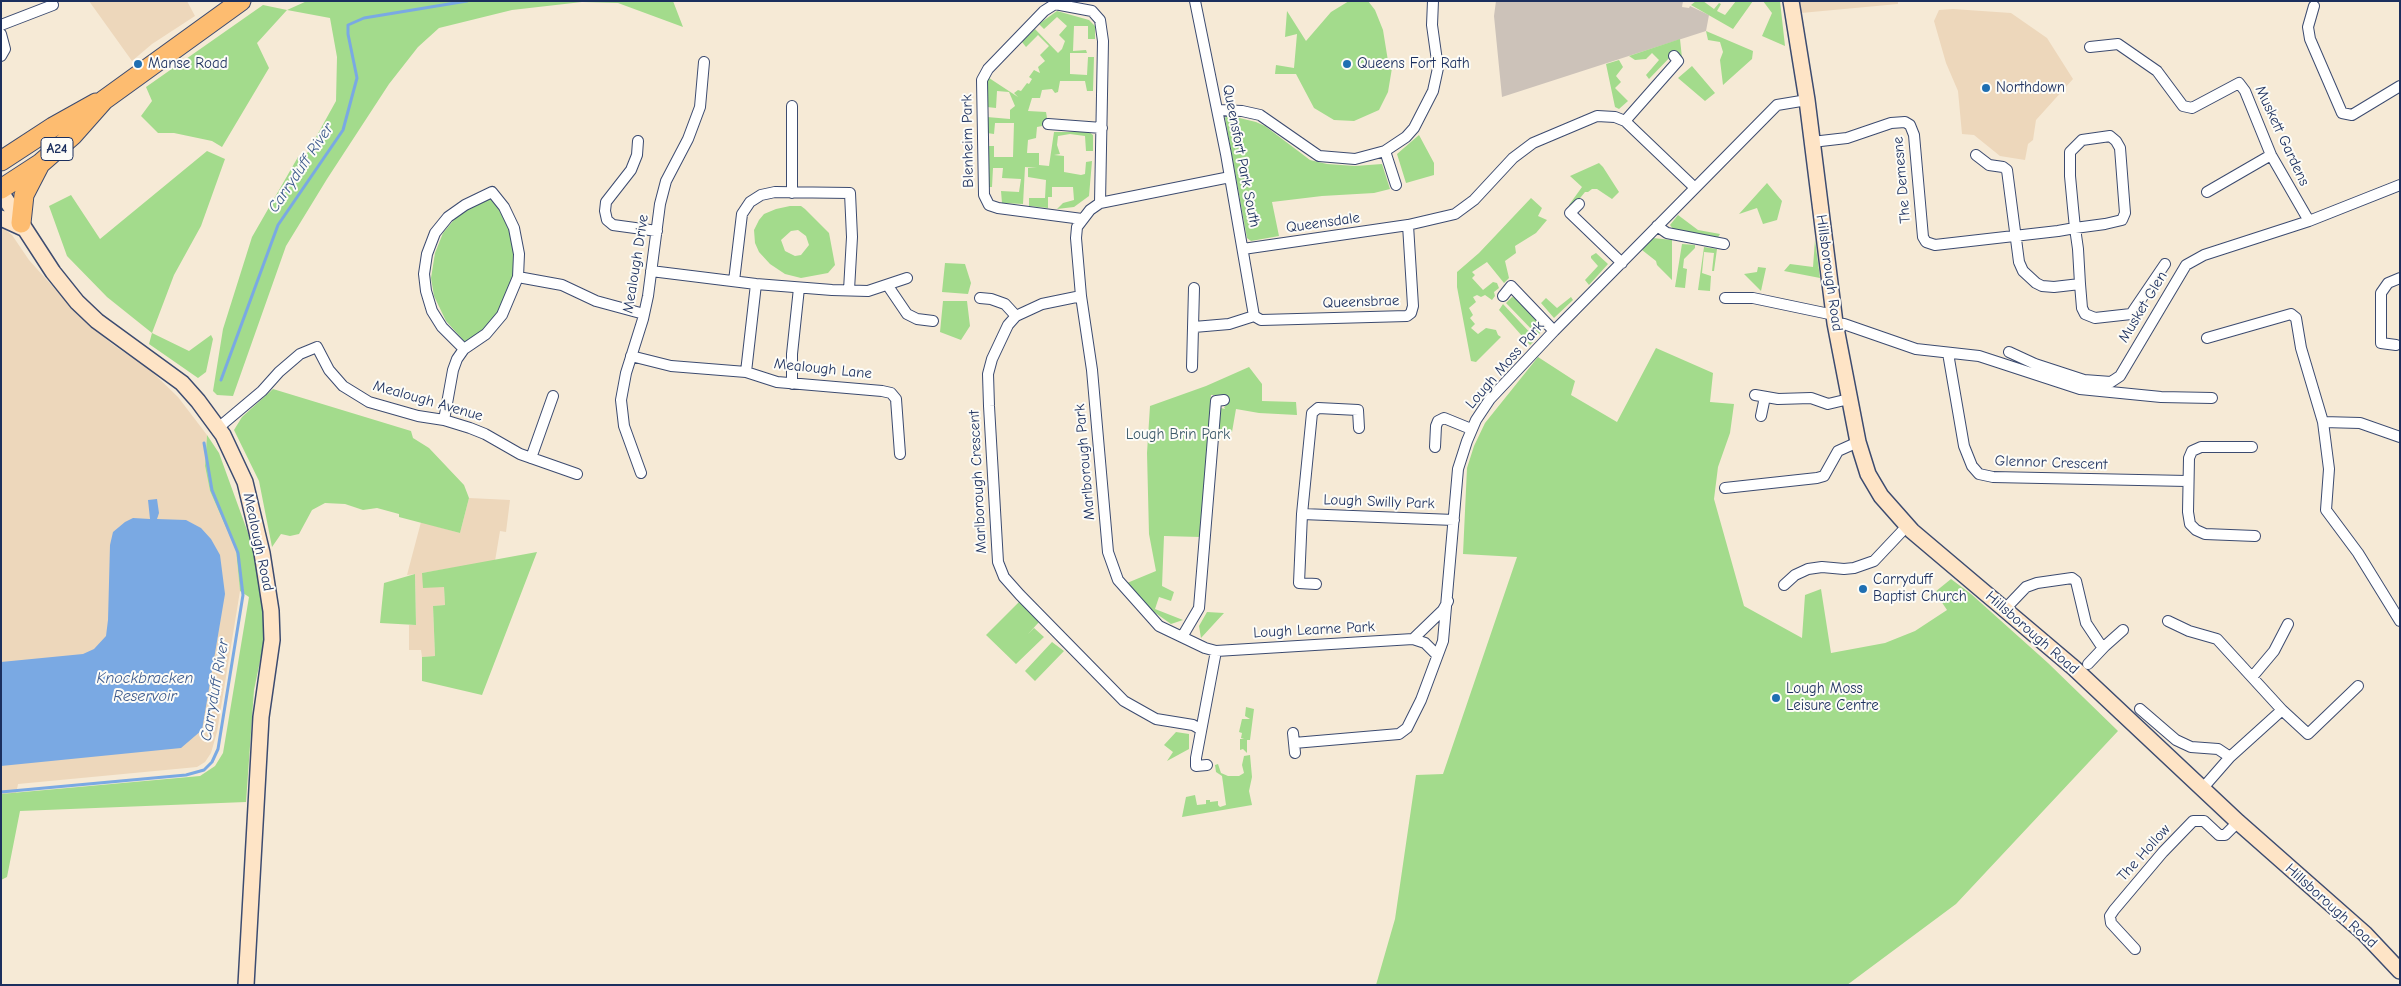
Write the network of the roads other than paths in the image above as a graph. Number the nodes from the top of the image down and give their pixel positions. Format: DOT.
graph roads {
  1 [pos="241,1"];
  2 [pos="1195,1"];
  3 [pos="1433,1"];
  4 [pos="1791,1"];
  5 [pos="53,5"];
  6 [pos="2314,6"];
  7 [pos="1,25"];
  8 [pos="1,34"];
  9 [pos="2090,48"];
  10 [pos="1,56"];
  11 [pos="1679,61"];
  12 [pos="704,62"];
  13 [pos="2400,86"];
  14 [pos="104,100"];
  15 [pos="1807,100"];
  16 [pos="792,106"];
  17 [pos="1218,110"];
  18 [pos="1624,121"];
  19 [pos="1048,124"];
  20 [pos="1102,128"];
  21 [pos="73,135"];
  22 [pos="638,141"];
  23 [pos="1812,142"];
  24 [pos="1385,151"];
  25 [pos="1976,155"];
  26 [pos="2271,155"];
  27 [pos="1,161"];
  28 [pos="41,163"];
  29 [pos="1,174"];
  30 [pos="1230,177"];
  31 [pos="1396,185"];
  32 [pos="2400,185"];
  33 [pos="1694,187"];
  34 [pos="1,190"];
  35 [pos="792,192"];
  36 [pos="2207,192"];
  37 [pos="1100,203"];
  38 [pos="1579,204"];
  39 [pos="1,218"];
  40 [pos="1082,219"];
  41 [pos="2309,221"];
  42 [pos="23,226"];
  43 [pos="1408,226"];
  44 [pos="1656,226"];
  45 [pos="2075,228"];
  46 [pos="657,231"];
  47 [pos="2016,236"];
  48 [pos="1724,244"];
  49 [pos="1243,249"];
  50 [pos="1622,262"];
  51 [pos="2165,264"];
  52 [pos="651,271"];
  53 [pos="518,277"];
  54 [pos="907,278"];
  55 [pos="2400,278"];
  56 [pos="734,281"];
  57 [pos="756,284"];
  58 [pos="2080,284"];
  59 [pos="888,286"];
  60 [pos="799,288"];
  61 [pos="1194,288"];
  62 [pos="850,290"];
  63 [pos="1080,296"];
  64 [pos="1503,296"];
  65 [pos="980,298"];
  66 [pos="1725,298"];
  67 [pos="644,314"];
  68 [pos="1016,316"];
  69 [pos="1254,316"];
  70 [pos="1834,319"];
  71 [pos="933,321"];
  72 [pos="1194,327"];
  73 [pos="1554,330"];
  74 [pos="2207,338"];
  75 [pos="2396,345"];
  76 [pos="464,349"];
  77 [pos="2009,352"];
  78 [pos="1948,353"];
  79 [pos="631,356"];
  80 [pos="1192,367"];
  81 [pos="746,372"];
  82 [pos="792,384"];
  83 [pos="553,396"];
  84 [pos="2212,398"];
  85 [pos="1849,399"];
  86 [pos="1224,400"];
  87 [pos="1761,416"];
  88 [pos="444,420"];
  89 [pos="2323,422"];
  90 [pos="218,428"];
  91 [pos="1358,428"];
  92 [pos="1471,428"];
  93 [pos="2400,437"];
  94 [pos="1858,442"];
  95 [pos="2252,446"];
  96 [pos="1435,447"];
  97 [pos="900,454"];
  98 [pos="531,458"];
  99 [pos="641,473"];
  100 [pos="577,474"];
  101 [pos="2187,481"];
  102 [pos="1725,488"];
  103 [pos="1302,514"];
  104 [pos="1454,520"];
  105 [pos="1907,526"];
  106 [pos="2255,536"];
  107 [pos="1316,584"];
  108 [pos="1784,585"];
  109 [pos="1448,600"];
  110 [pos="2005,609"];
  111 [pos="2168,621"];
  112 [pos="2400,621"];
  113 [pos="2288,624"];
  114 [pos="2123,630"];
  115 [pos="1182,637"];
  116 [pos="1413,639"];
  117 [pos="2105,646"];
  118 [pos="1216,651"];
  119 [pos="1437,656"];
  120 [pos="2088,664"];
  121 [pos="2252,676"];
  122 [pos="2358,686"];
  123 [pos="2140,709"];
  124 [pos="2282,710"];
  125 [pos="1200,729"];
  126 [pos="1294,743"];
  127 [pos="2230,757"];
  128 [pos="1207,765"];
  129 [pos="2202,789"];
  130 [pos="2238,822"];
  131 [pos="2135,949"];
  132 [pos="2400,971"];
  133 [pos="246,985"];
  1 -- 14 [label="highway, A24"];
  2 -- 17 [label="street, Queensfort Park South"];
  3 -- 24 [label="street"];
  4 -- 15 [label="main road, Hillsborough Road"];
  5 -- 7 [label="street"];
  6 -- 13 [label="street"];
  8 -- 10 [label="street"];
  9 -- 26 [label="street, Muskett Gardens"];
  11 -- 18 [label="street"];
  12 -- 46 [label="street, Mealough Drive"];
  14 -- 21 [label="highway, A24"];
  14 -- 27 [label="highway, A24"];
  15 -- 23 [label="main road, Hillsborough Road"];
  15 -- 33 [label="street, Lough Moss Park"];
  16 -- 35 [label="street"];
  17 -- 24 [label="street"];
  17 -- 30 [label="street, Queensfort Park South"];
  18 -- 33 [label="street"];
  18 -- 43 [label="street, Queensdale"];
  19 -- 20 [label="street"];
  20 -- 37 [label="street, Blenheim Park"];
  20 -- 40 [label="street, Blenheim Park"];
  21 -- 28 [label="highway, A24"];
  21 -- 29 [label="highway"];
  22 -- 46 [label="street"];
  23 -- 47 [label="street, The Demesne"];
  23 -- 70 [label="main road, Hillsborough Road"];
  24 -- 31 [label="street"];
  25 -- 47 [label="street"];
  26 -- 36 [label="street"];
  26 -- 41 [label="street, Muskett Gardens"];
  28 -- 34 [label="highway, A24"];
  28 -- 42 [label="highway"];
  30 -- 37 [label="street"];
  30 -- 49 [label="street, Queensfort Park South"];
  32 -- 41 [label="street"];
  33 -- 44 [label="street, Lough Moss Park"];
  34 -- 42 [label="main road, Mealough Road"];
  35 -- 56 [label="street"];
  35 -- 62 [label="street"];
  37 -- 40 [label="street"];
  38 -- 50 [label="street"];
  39 -- 42 [label="main road"];
  40 -- 63 [label="street, Marlborough Park"];
  41 -- 77 [label="street, Musket Glen"];
  42 -- 90 [label="main road, Mealough Road"];
  43 -- 49 [label="street, Queensdale"];
  43 -- 69 [label="street, Queensbrae"];
  44 -- 48 [label="street"];
  44 -- 50 [label="street, Lough Moss Park"];
  45 -- 45 [label="street, The Demesne"];
  45 -- 47 [label="street, The Demesne"];
  45 -- 58 [label="street"];
  46 -- 52 [label="street, Mealough Drive"];
  47 -- 58 [label="street"];
  49 -- 69 [label="street, Queensfort Park South"];
  50 -- 73 [label="street, Lough Moss Park"];
  51 -- 58 [label="street"];
  52 -- 56 [label="street"];
  52 -- 67 [label="street, Mealough Drive"];
  53 -- 67 [label="street"];
  53 -- 76 [label="street"];
  53 -- 76 [label="street"];
  54 -- 59 [label="street"];
  55 -- 75 [label="street"];
  56 -- 57 [label="street"];
  57 -- 60 [label="street"];
  57 -- 81 [label="street"];
  59 -- 62 [label="street"];
  59 -- 71 [label="street"];
  60 -- 62 [label="street"];
  60 -- 82 [label="street"];
  61 -- 72 [label="street"];
  63 -- 68 [label="street"];
  63 -- 115 [label="street, Marlborough Park"];
  64 -- 73 [label="street"];
  65 -- 68 [label="street"];
  66 -- 70 [label="street"];
  67 -- 79 [label="street, Mealough Drive"];
  68 -- 125 [label="street, Marlborough Crescent"];
  69 -- 72 [label="street"];
  70 -- 78 [label="street"];
  70 -- 85 [label="main road, Hillsborough Road"];
  72 -- 80 [label="street"];
  73 -- 92 [label="street, Lough Moss Park"];
  74 -- 89 [label="street"];
  76 -- 88 [label="street"];
  78 -- 84 [label="street"];
  78 -- 101 [label="street, Glennor Crescent"];
  79 -- 81 [label="street, Mealough Lane"];
  79 -- 99 [label="street, Mealough Drive"];
  81 -- 82 [label="street, Mealough Lane"];
  82 -- 97 [label="street, Mealough Lane"];
  83 -- 98 [label="street"];
  85 -- 87 [label="street"];
  85 -- 94 [label="main road, Hillsborough Road"];
  86 -- 115 [label="street"];
  88 -- 90 [label="street, Mealough Avenue"];
  88 -- 98 [label="street, Mealough Avenue"];
  89 -- 93 [label="street"];
  89 -- 112 [label="street"];
  90 -- 133 [label="main road, Mealough Road"];
  91 -- 103 [label="street, Lough Swilly Park"];
  92 -- 96 [label="street"];
  92 -- 104 [label="street, Lough Moss Park"];
  94 -- 102 [label="street"];
  94 -- 105 [label="main road, Hillsborough Road"];
  95 -- 101 [label="street"];
  98 -- 100 [label="street, Mealough Avenue"];
  101 -- 106 [label="street"];
  103 -- 104 [label="street, Lough Swilly Park"];
  103 -- 107 [label="street, Lough Swilly Park"];
  104 -- 109 [label="street, Lough Moss Park"];
  105 -- 108 [label="street"];
  105 -- 110 [label="main road, Hillsborough Road"];
  109 -- 116 [label="street"];
  109 -- 119 [label="street, Lough Moss Park"];
  110 -- 117 [label="street"];
  110 -- 129 [label="main road, Hillsborough Road"];
  111 -- 121 [label="street"];
  113 -- 121 [label="street"];
  114 -- 117 [label="street"];
  115 -- 118 [label="street, Marlborough Park"];
  116 -- 118 [label="street, Lough Learne Park"];
  116 -- 119 [label="street"];
  117 -- 120 [label="street"];
  118 -- 125 [label="street"];
  119 -- 126 [label="street, Lough Moss Park"];
  121 -- 124 [label="street"];
  122 -- 124 [label="street"];
  123 -- 127 [label="street"];
  124 -- 127 [label="street"];
  125 -- 128 [label="street"];
  127 -- 129 [label="street"];
  129 -- 130 [label="main road, Hillsborough Road"];
  130 -- 131 [label="street, The Hollow"];
  130 -- 132 [label="main road, Hillsborough Road"];
}
